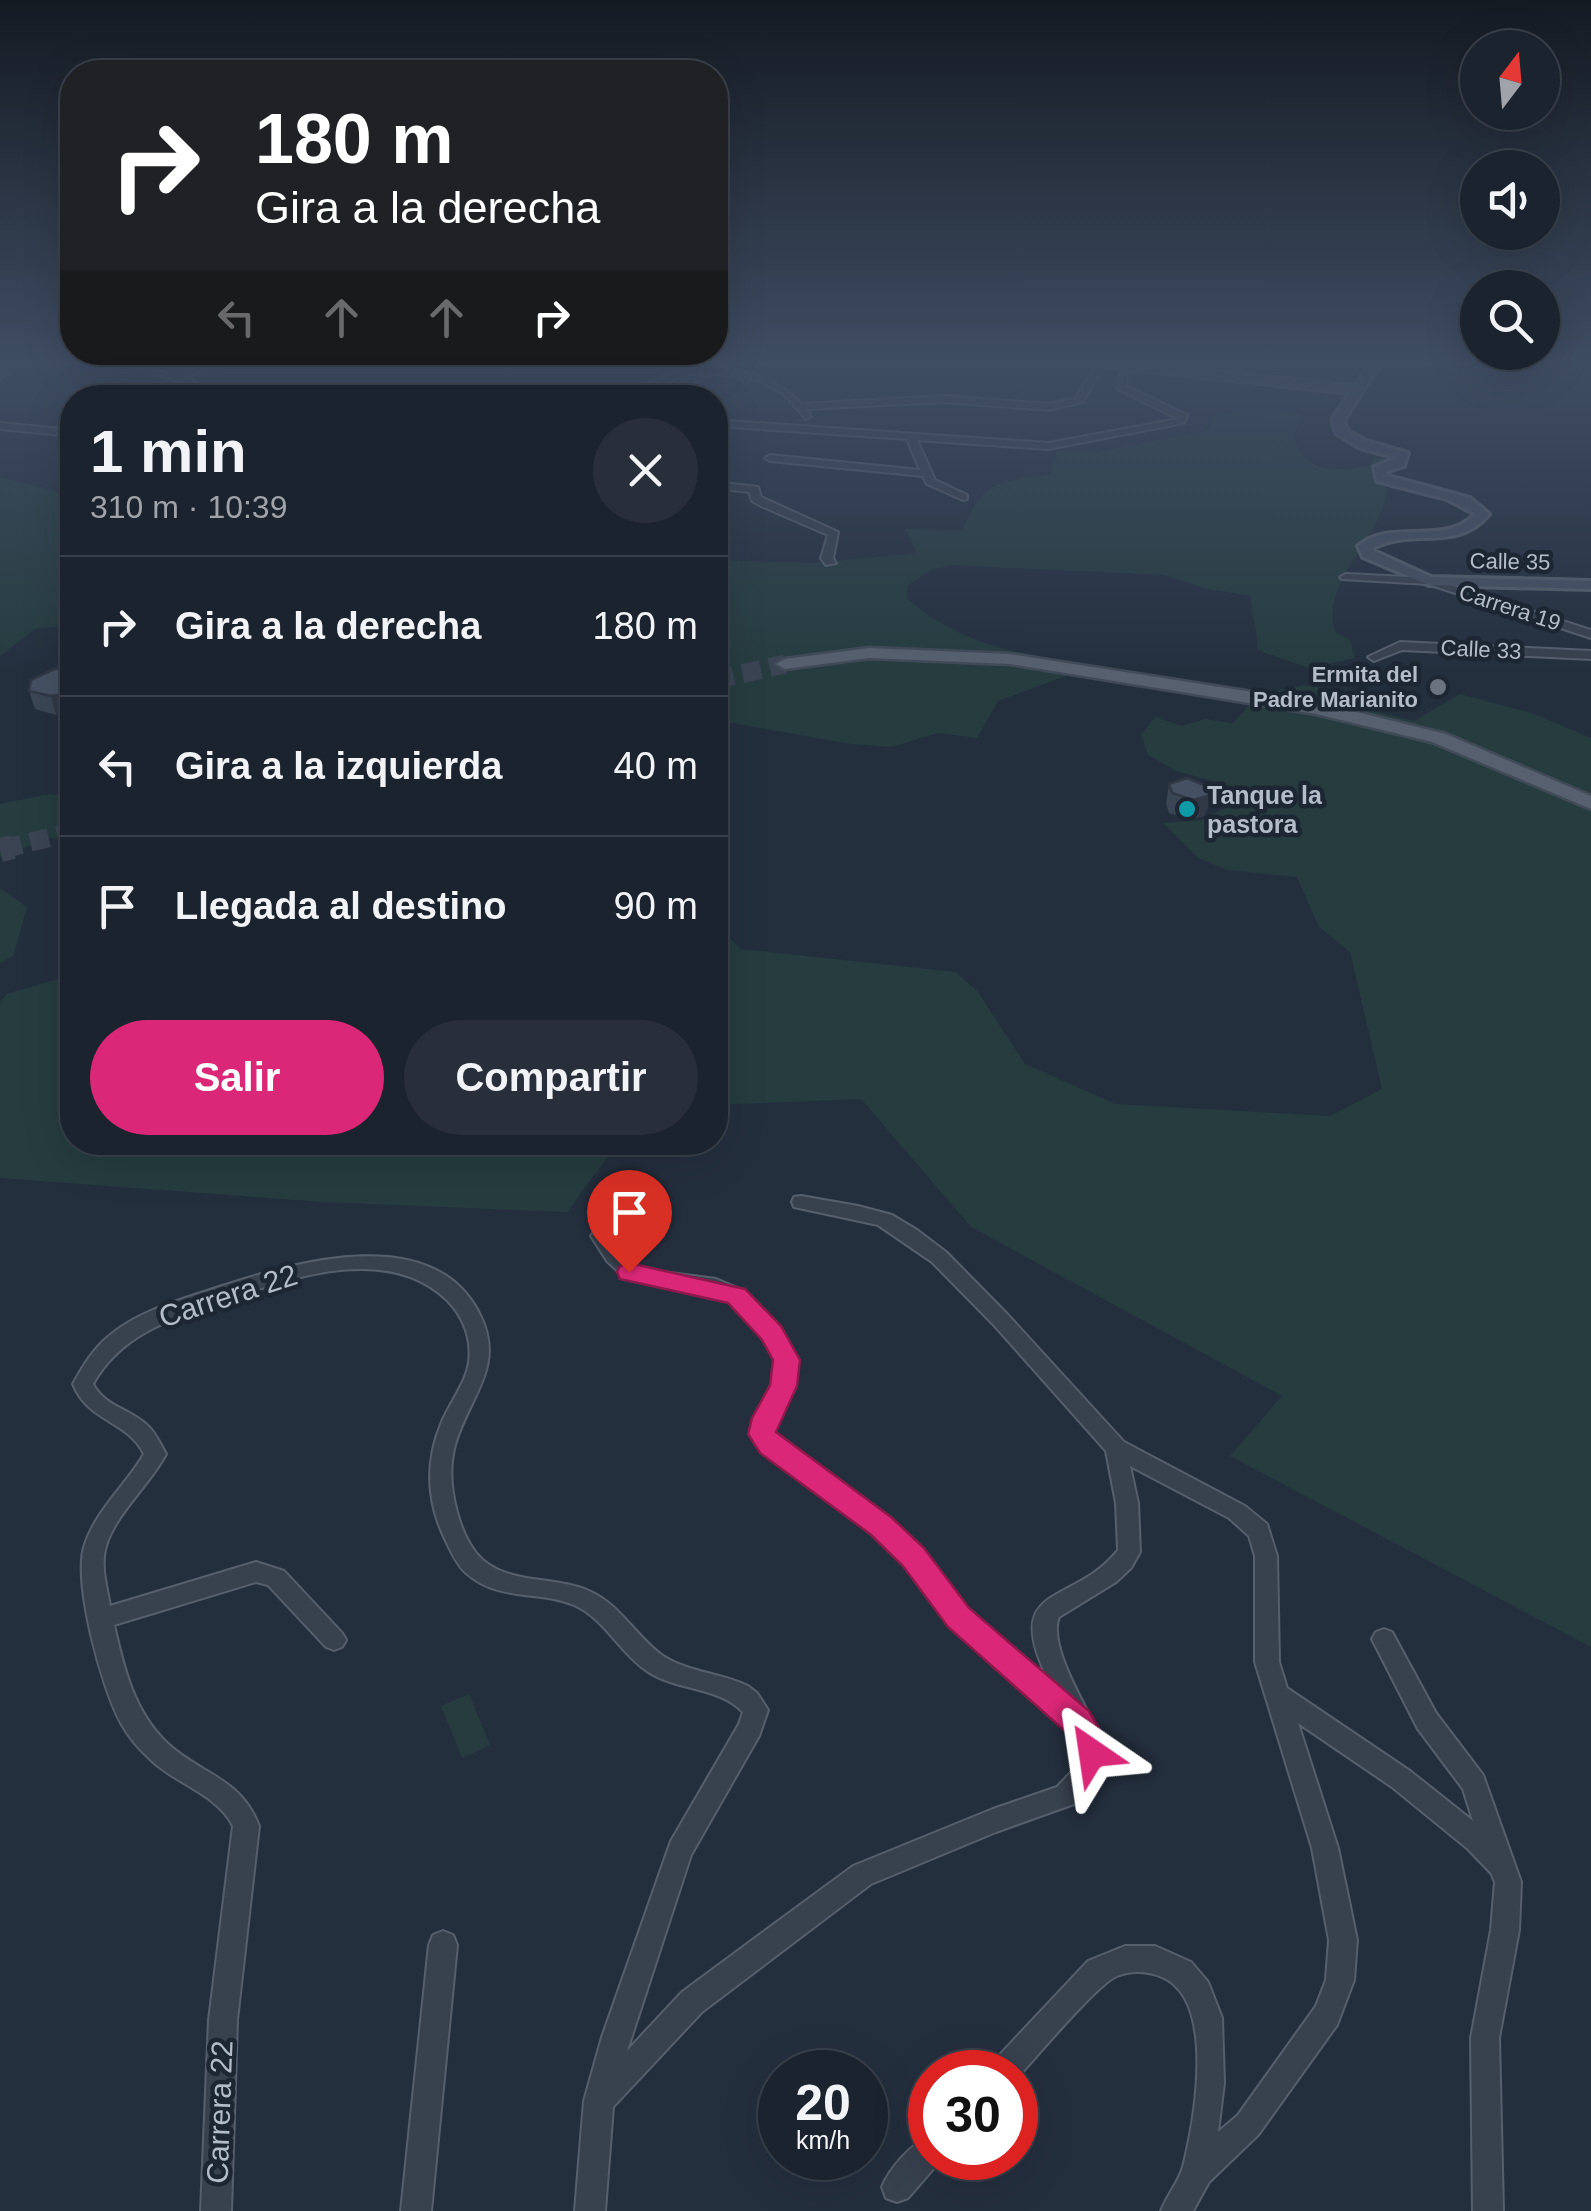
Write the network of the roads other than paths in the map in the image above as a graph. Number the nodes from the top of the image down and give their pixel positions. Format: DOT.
graph roads {
  1 [pos="854,466"];
  2 [pos="921,466"];
  3 [pos="1392,466"];
  4 [pos="924,473"];
  5 [pos="728,486"];
  6 [pos="962,497"];
  7 [pos="830,564"];
  8 [pos="1346,578"];
  9 [pos="1429,581"];
  10 [pos="1591,586"];
  11 [pos="1591,634"];
  12 [pos="1588,654"];
  13 [pos="1374,657"];
  14 [pos="785,664"];
  15 [pos="1591,803"];
  16 [pos="801,1202"];
  17 [pos="601,1236"];
  18 [pos="1116,1448"];
  19 [pos="101,1619"];
  20 [pos="334,1640"];
  21 [pos="1384,1640"];
  22 [pos="1278,1694"];
  23 [pos="1077,1721"];
  24 [pos="1500,1864"];
  25 [pos="443,1945"];
  26 [pos="1025,2050"];
  27 [pos="600,2101"];
  28 [pos="1198,2171"];
  29 [pos="908,2174"];
  30 [pos="897,2186"];
  31 [pos="216,2211"];
  32 [pos="416,2211"];
  33 [pos="590,2211"];
  34 [pos="1176,2211"];
  35 [pos="1488,2211"];
  1 -- 4 [label="street"];
  2 -- 4 [label="street"];
  3 -- 9 [label="street"];
  4 -- 6 [label="street"];
  5 -- 7 [label="street"];
  8 -- 9 [label="street, Carrera 19"];
  9 -- 10 [label="street, Calle 35"];
  9 -- 11 [label="street, Carrera 19"];
  12 -- 13 [label="street, Calle 33"];
  14 -- 15 [label="main road"];
  16 -- 18 [label="street"];
  17 -- 23 [label="street"];
  18 -- 22 [label="street"];
  18 -- 23 [label="street"];
  19 -- 20 [label="street"];
  19 -- 27 [label="street, Carrera 22"];
  19 -- 31 [label="street, Carrera 22"];
  21 -- 24 [label="street"];
  22 -- 24 [label="street"];
  22 -- 28 [label="street"];
  23 -- 27 [label="street"];
  24 -- 35 [label="street"];
  25 -- 32 [label="street"];
  26 -- 28 [label="street"];
  27 -- 33 [label="street"];
  28 -- 34 [label="street"];
  29 -- 30 [label="street"];
}
